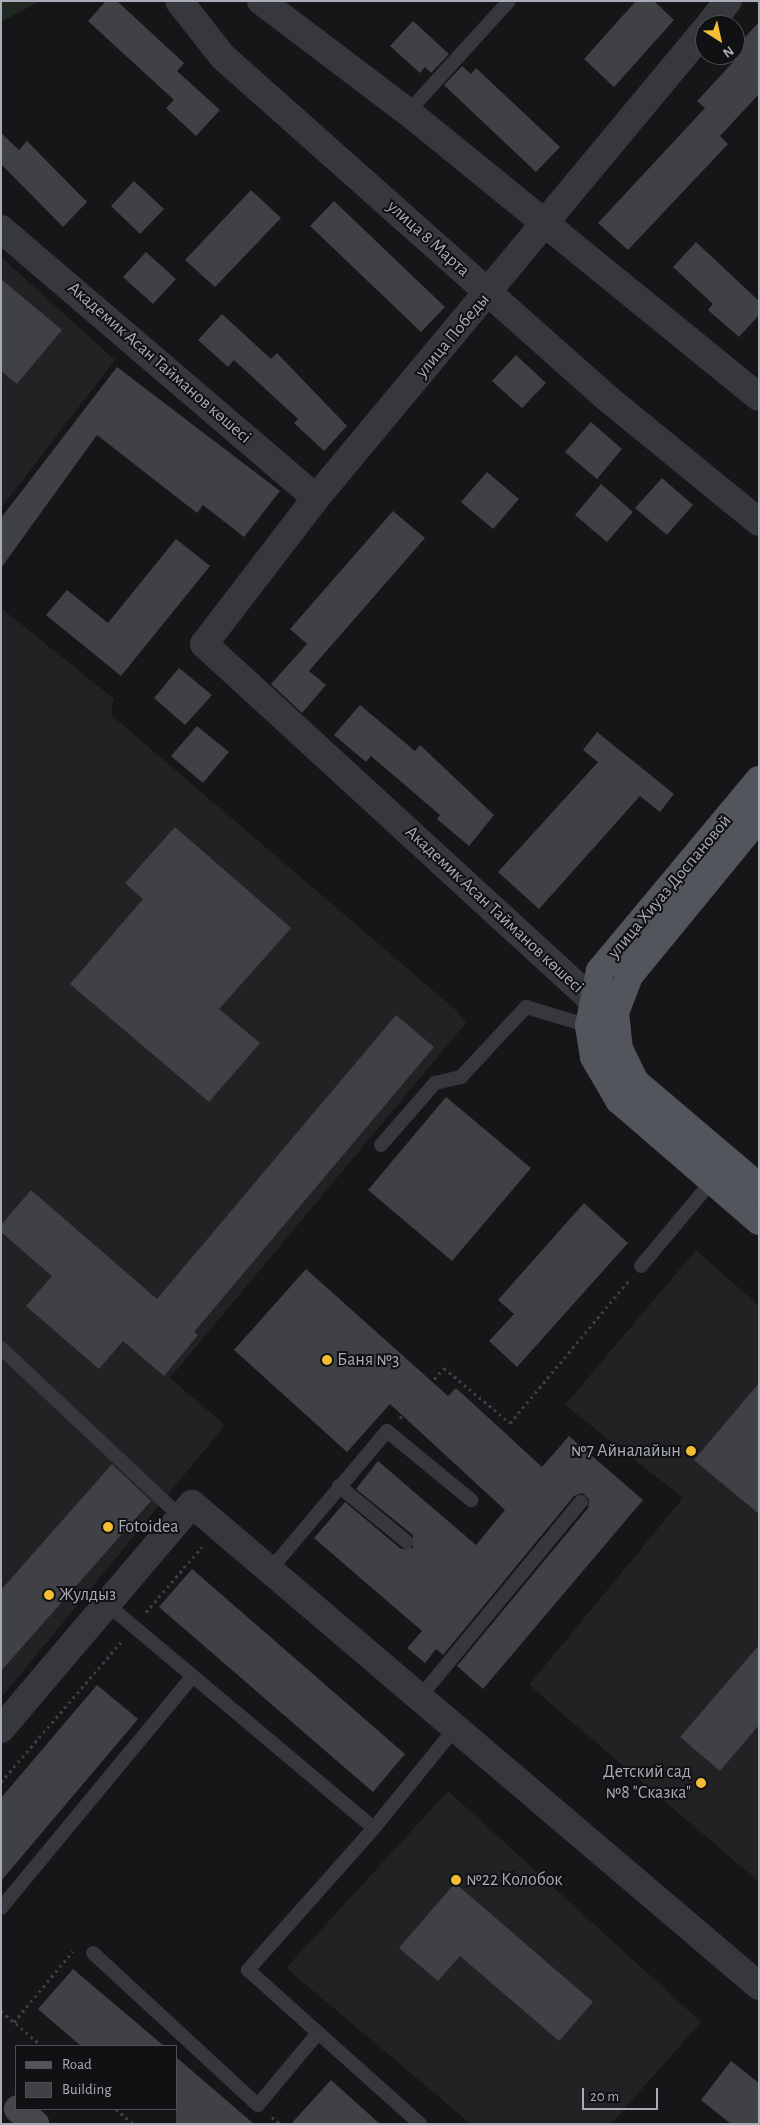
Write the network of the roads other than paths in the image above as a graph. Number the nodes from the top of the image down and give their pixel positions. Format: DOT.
graph roads {
  1 [pos="179,1"];
  2 [pos="261,1"];
  3 [pos="509,1"];
  4 [pos="728,1"];
  5 [pos="717,15"];
  6 [pos="695,42"];
  7 [pos="408,112"];
  8 [pos="546,226"];
  9 [pos="1,229"];
  10 [pos="488,294"];
  11 [pos="759,397"];
  12 [pos="316,498"];
  13 [pos="759,522"];
  14 [pos="204,644"];
  15 [pos="759,780"];
  16 [pos="759,817"];
  17 [pos="591,999"];
  18 [pos="589,1026"];
  19 [pos="381,1145"];
  20 [pos="712,1181"];
  21 [pos="759,1187"];
  22 [pos="759,1221"];
  23 [pos="641,1266"];
  24 [pos="1,1348"];
  25 [pos="339,1486"];
  26 [pos="471,1500"];
  27 [pos="581,1502"];
  28 [pos="181,1517"];
  29 [pos="407,1542"];
  30 [pos="270,1570"];
  31 [pos="108,1605"];
  32 [pos="193,1676"];
  33 [pos="420,1697"];
  34 [pos="456,1727"];
  35 [pos="1,1729"];
  36 [pos="374,1828"];
  37 [pos="1,1908"];
  38 [pos="93,1953"];
  39 [pos="759,1986"];
  40 [pos="318,2033"];
  41 [pos="1,2095"];
  42 [pos="15,2106"];
  43 [pos="19,2110"];
  44 [pos="36,2124"];
  45 [pos="420,2124"];
  1 -- 10 [label="street, улица 8 Марта"];
  2 -- 7 [label="street"];
  3 -- 7 [label="lane"];
  4 -- 5 [label="street"];
  6 -- 8 [label="street, улица Победы"];
  7 -- 8 [label="street"];
  8 -- 10 [label="street, улица Победы"];
  8 -- 11 [label="street"];
  9 -- 12 [label="street, Академик Асан Тайманов көшесі"];
  10 -- 12 [label="street, улица Победы"];
  10 -- 13 [label="street, улица 8 Марта"];
  12 -- 14 [label="street, улица Победы"];
  14 -- 17 [label="street, Академик Асан Тайманов көшесі"];
  15 -- 17 [label="main road, улица Хиуаз Доспановой"];
  16 -- 21 [label="main road, улица Хиуаз Доспановой"];
  17 -- 18 [label="main road, Академик Асан Тайманов көшесі"];
  18 -- 19 [label="lane"];
  18 -- 20 [label="main road, Академик Асан Тайманов көшесі"];
  20 -- 22 [label="main road, Академик Асан Тайманов көшесі"];
  20 -- 23 [label="lane"];
  24 -- 28 [label="lane"];
  25 -- 26 [label="lane"];
  25 -- 29 [label="lane"];
  25 -- 30 [label="lane"];
  27 -- 33 [label="lane"];
  28 -- 30 [label="street"];
  28 -- 31 [label="street"];
  30 -- 33 [label="street"];
  31 -- 32 [label="lane"];
  31 -- 35 [label="street"];
  32 -- 36 [label="lane"];
  32 -- 37 [label="lane"];
  33 -- 34 [label="street"];
  34 -- 36 [label="lane"];
  34 -- 39 [label="street"];
  36 -- 40 [label="lane"];
  38 -- 40 [label="lane"];
  40 -- 45 [label="lane"];
  41 -- 42 [label="main road"];
  43 -- 44 [label="main road"];
}
